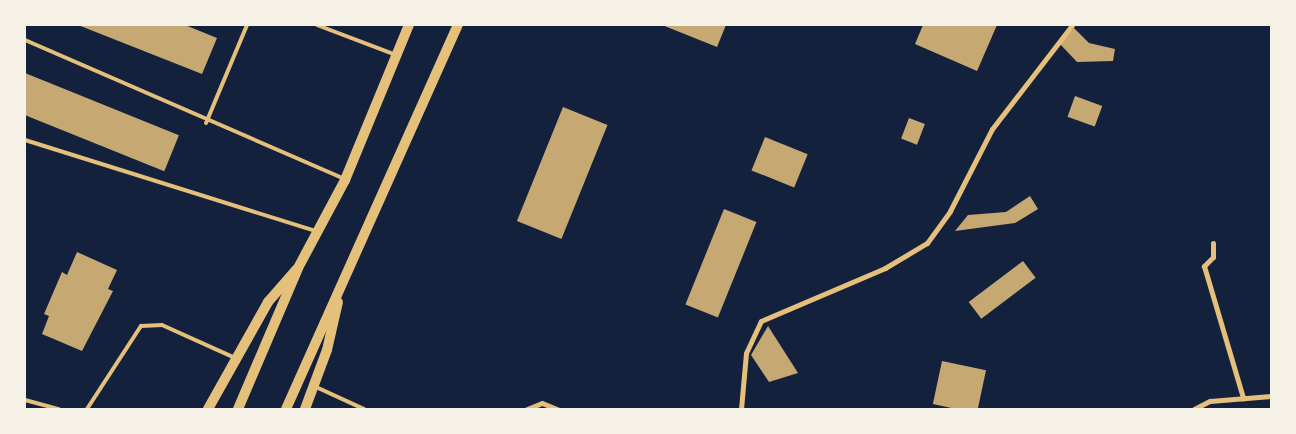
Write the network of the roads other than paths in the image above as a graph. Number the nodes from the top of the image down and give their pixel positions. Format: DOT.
graph roads {
  1 [pos="247,25"];
  2 [pos="317,25"];
  3 [pos="409,25"];
  4 [pos="458,25"];
  5 [pos="1072,25"];
  6 [pos="25,40"];
  7 [pos="396,55"];
  8 [pos="206,123"];
  9 [pos="25,140"];
  10 [pos="345,180"];
  11 [pos="316,231"];
  12 [pos="1213,243"];
  13 [pos="298,268"];
  14 [pos="341,284"];
  15 [pos="235,358"];
  16 [pos="314,386"];
  17 [pos="1271,396"];
  18 [pos="1243,398"];
  19 [pos="25,400"];
  20 [pos="59,409"];
  21 [pos="87,409"];
  22 [pos="208,409"];
  23 [pos="238,409"];
  24 [pos="286,409"];
  25 [pos="305,409"];
  26 [pos="364,409"];
  27 [pos="527,409"];
  28 [pos="557,409"];
  29 [pos="741,409"];
  30 [pos="1194,409"];
  1 -- 8 [label="lane"];
  2 -- 7 [label="lane"];
  3 -- 7 [label="main road"];
  4 -- 14 [label="main road"];
  5 -- 29 [label="street"];
  6 -- 8 [label="lane"];
  7 -- 10 [label="main road"];
  8 -- 10 [label="lane"];
  9 -- 11 [label="lane"];
  10 -- 11 [label="main road"];
  11 -- 13 [label="main road"];
  12 -- 18 [label="street"];
  13 -- 15 [label="main road"];
  13 -- 23 [label="main road"];
  14 -- 16 [label="main road"];
  14 -- 24 [label="main road"];
  15 -- 21 [label="lane"];
  15 -- 22 [label="main road"];
  16 -- 25 [label="main road"];
  16 -- 26 [label="lane"];
  17 -- 18 [label="street"];
  18 -- 30 [label="street"];
  19 -- 20 [label="lane"];
  27 -- 28 [label="street"];
}
